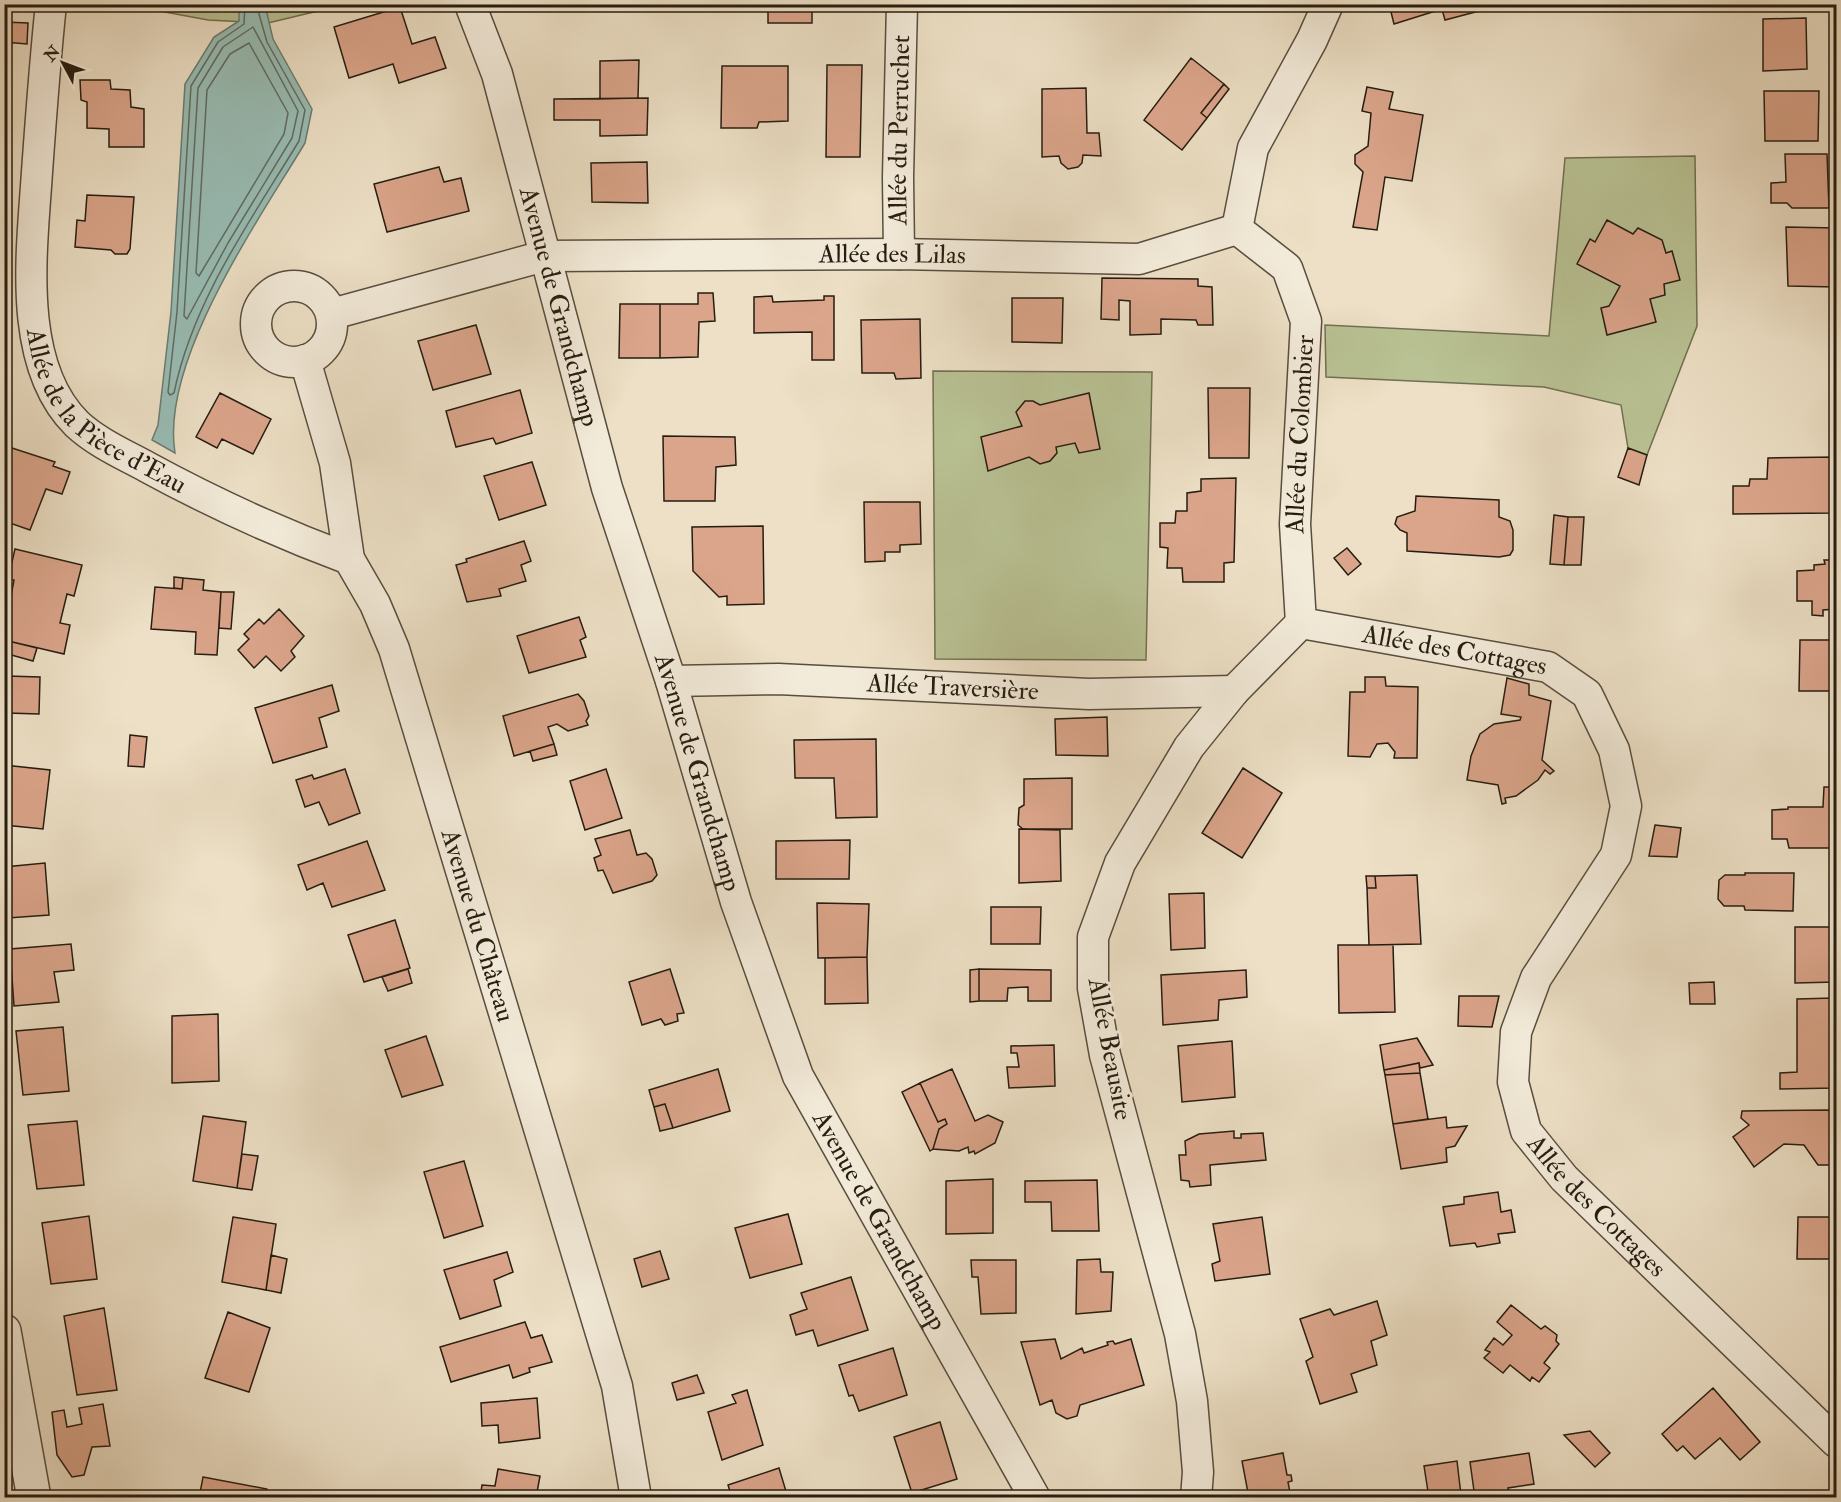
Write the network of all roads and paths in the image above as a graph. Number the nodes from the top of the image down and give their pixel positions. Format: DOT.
graph roads {
  1 [pos="51,4"];
  2 [pos="470,4"];
  3 [pos="902,4"];
  4 [pos="1328,4"];
  5 [pos="1237,229"];
  6 [pos="899,254"];
  7 [pos="543,256"];
  8 [pos="332,314"];
  9 [pos="305,360"];
  10 [pos="349,559"];
  11 [pos="1301,623"];
  12 [pos="671,681"];
  13 [pos="1234,691"];
  14 [pos="4,1331"];
  15 [pos="1836,1442"];
  16 [pos="4,1459"];
  17 [pos="11,1497"];
  18 [pos="34,1497"];
  19 [pos="636,1497"];
  20 [pos="1035,1497"];
  21 [pos="1196,1497"];
  1 -- 10 [label="street, Allée de la Pièce d'Eau"];
  2 -- 7 [label="street, Avenue de Grandchamp"];
  3 -- 6 [label="street, Allée du Perruchet"];
  4 -- 5 [label="street"];
  5 -- 6 [label="street, Allée des Lilas"];
  5 -- 11 [label="street, Allée du Colombier"];
  6 -- 7 [label="street, Allée des Lilas"];
  7 -- 8 [label="street, Allée des Lilas"];
  7 -- 12 [label="street, Avenue de Grandchamp"];
  8 -- 9 [label="street"];
  8 -- 9 [label="street"];
  9 -- 10 [label="street, Avenue du Château"];
  10 -- 19 [label="street, Avenue du Château"];
  11 -- 13 [label="street, Allée Beausite"];
  11 -- 15 [label="street, Allée des Cottages"];
  12 -- 13 [label="street, Allée Traversière"];
  12 -- 20 [label="street, Avenue de Grandchamp"];
  13 -- 21 [label="street, Allée Beausite"];
  14 -- 18 [label="street"];
  16 -- 17 [label="street"];
}
